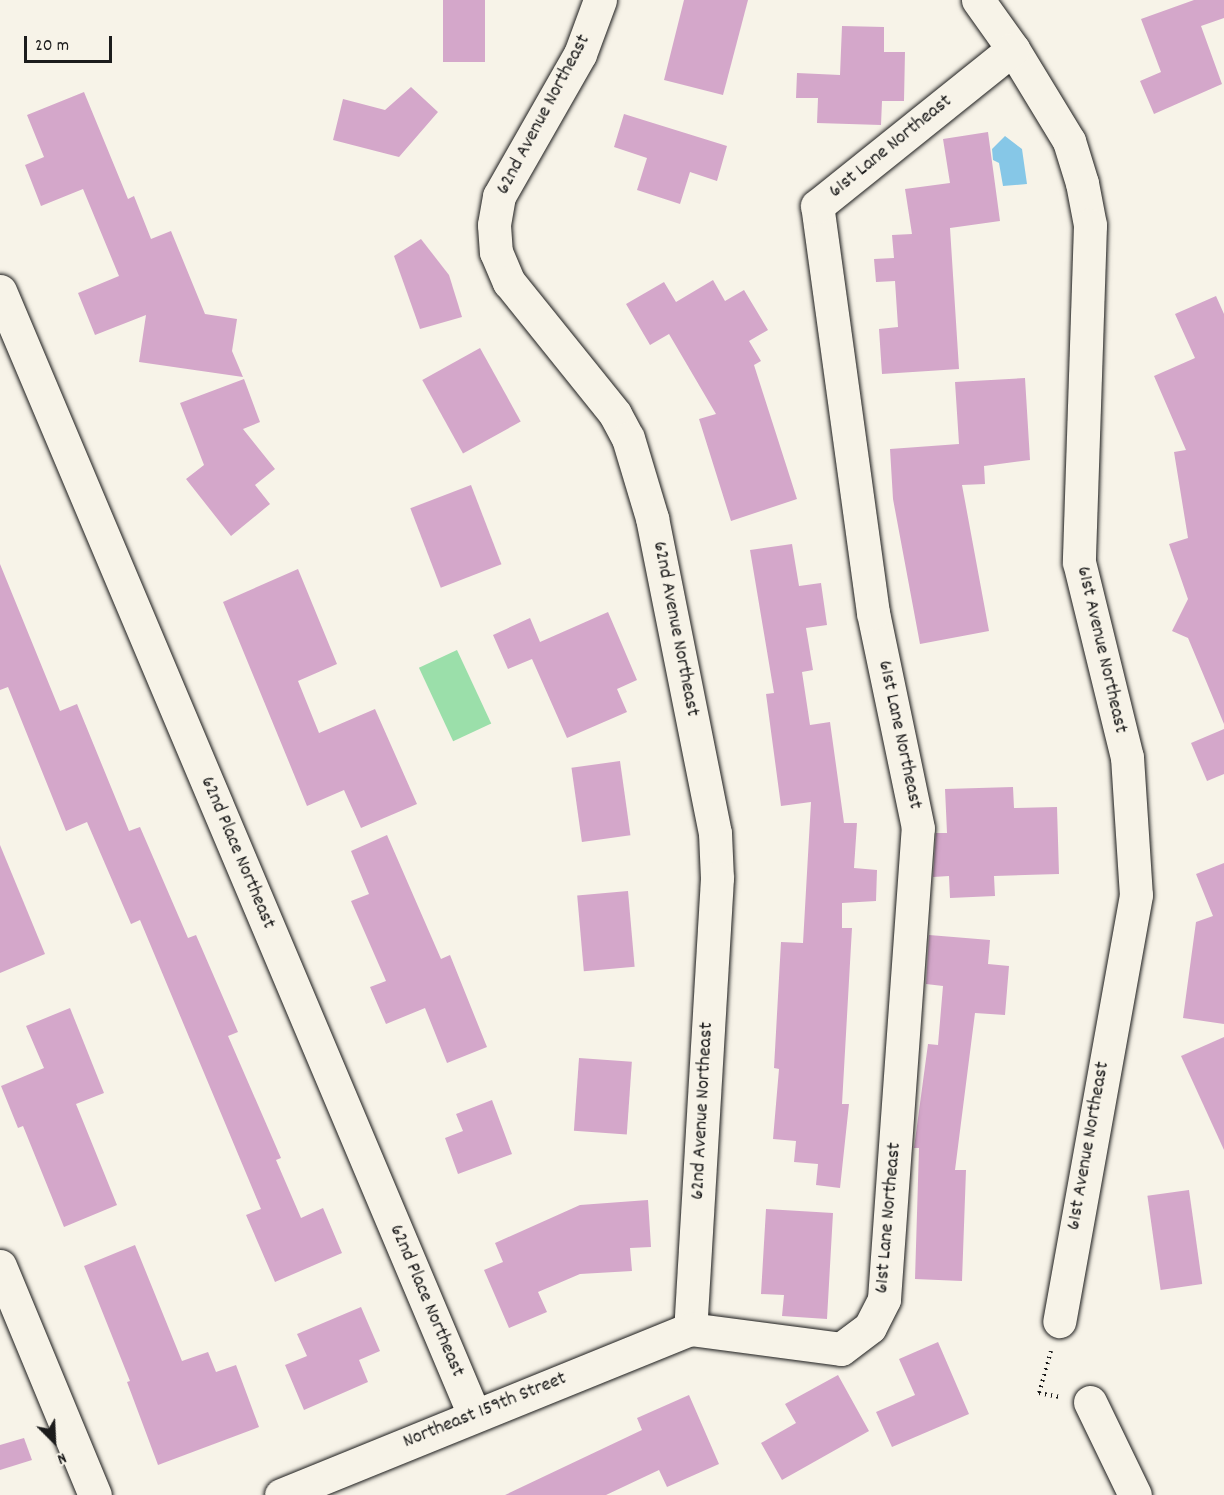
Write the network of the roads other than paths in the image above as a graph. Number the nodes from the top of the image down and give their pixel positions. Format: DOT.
graph roads {
  1 [pos="600,0"];
  2 [pos="978,0"];
  3 [pos="1013,49"];
  4 [pos="0,291"];
  5 [pos="0,1266"];
  6 [pos="1059,1321"];
  7 [pos="690,1329"];
  8 [pos="1090,1402"];
  9 [pos="474,1415"];
  10 [pos="95,1495"];
  11 [pos="280,1495"];
  12 [pos="1135,1495"];
  1 -- 7 [label="street, 62nd Avenue Northeast"];
  2 -- 3 [label="street, 61st Avenue Northeast"];
  3 -- 6 [label="street, 61st Avenue Northeast"];
  3 -- 7 [label="street, 61st Lane Northeast"];
  4 -- 9 [label="street, 62nd Place Northeast"];
  5 -- 10 [label="street"];
  7 -- 9 [label="street, Northeast 159th Street"];
  8 -- 12 [label="street"];
  9 -- 11 [label="street, Northeast 159th Street"];
}
